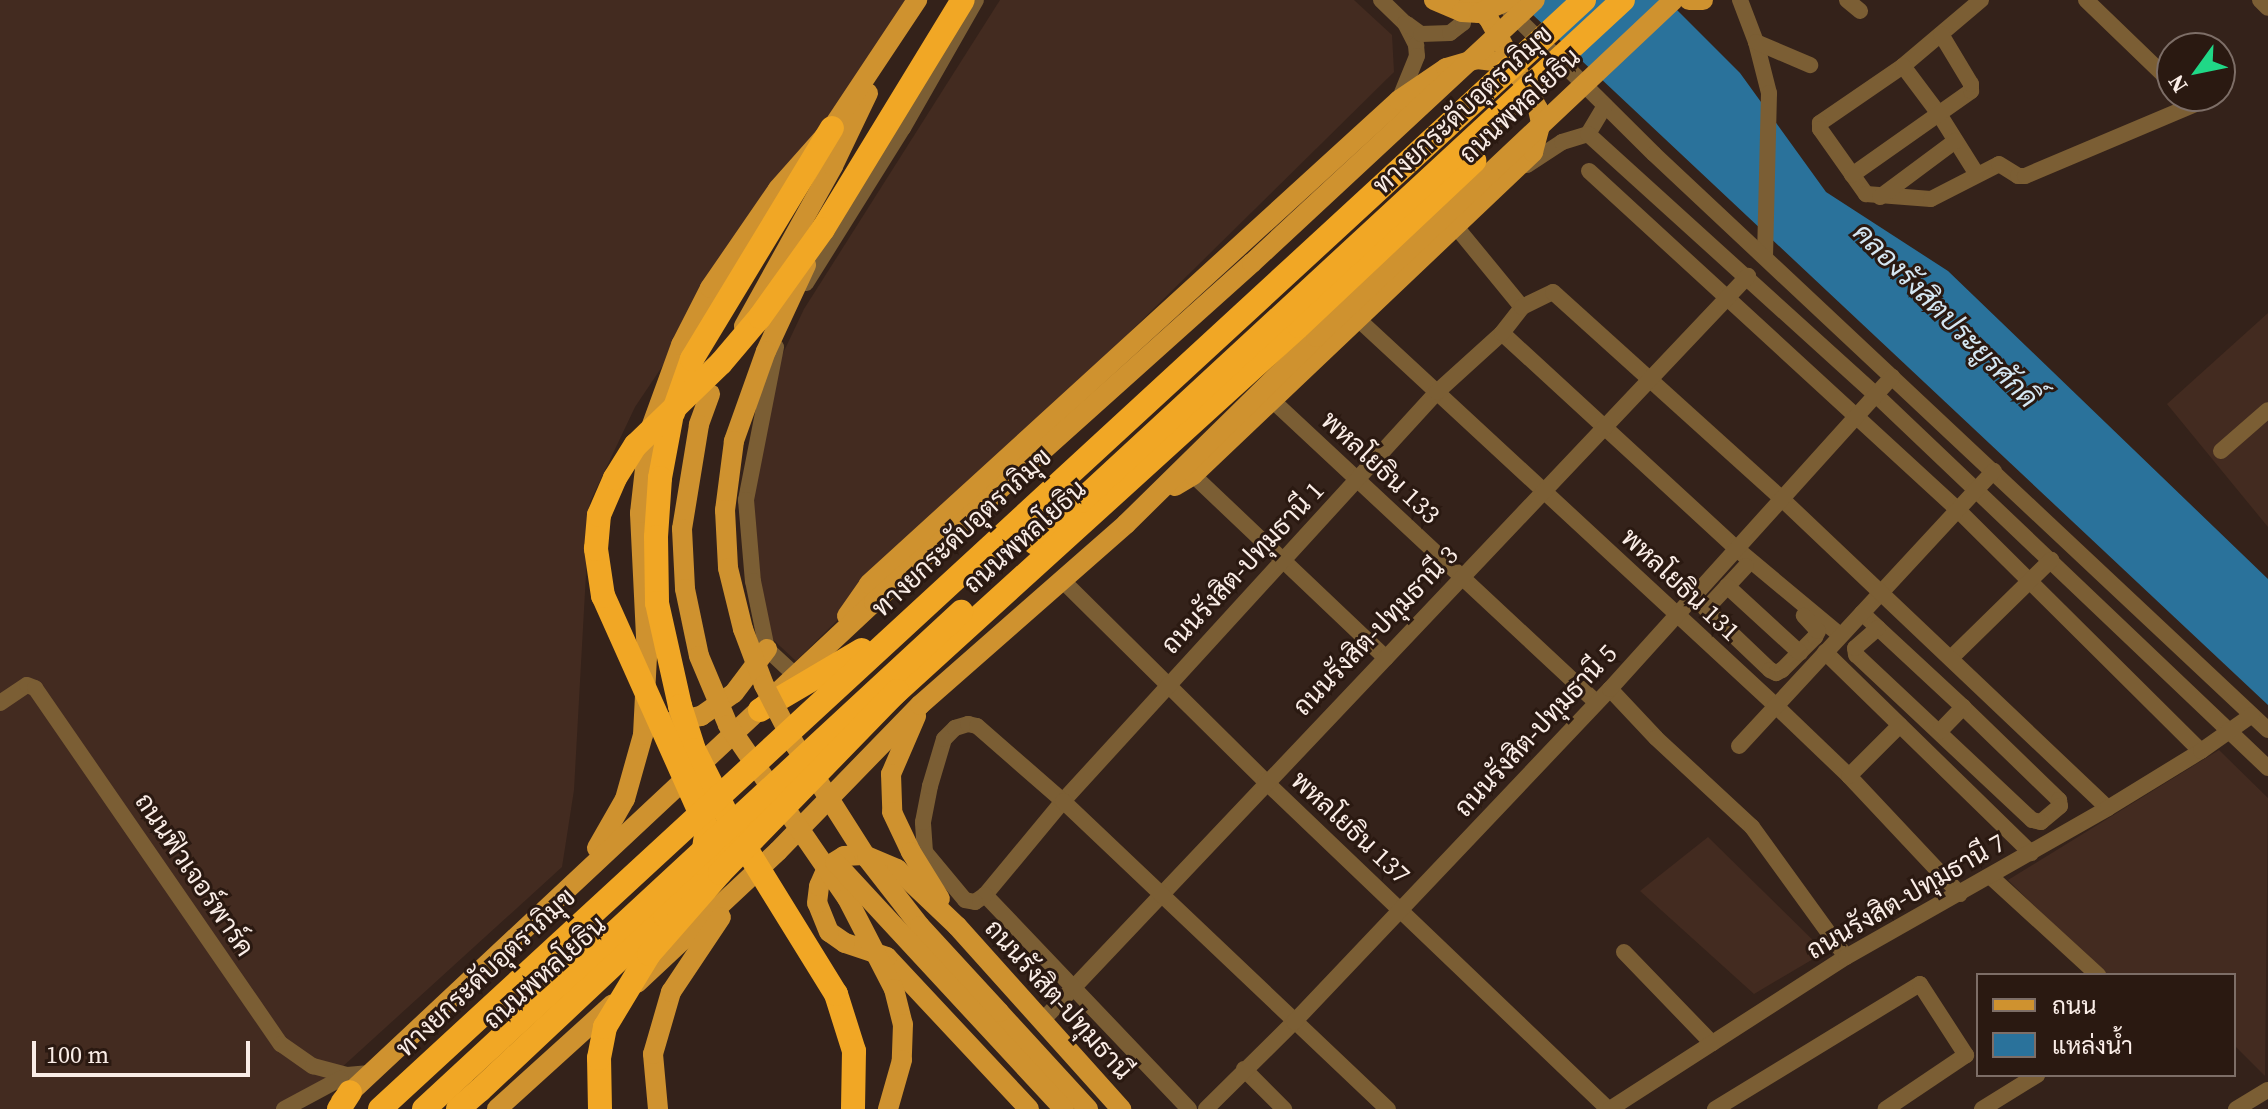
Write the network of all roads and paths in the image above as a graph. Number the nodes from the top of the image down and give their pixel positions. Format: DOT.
graph roads {
  1 [pos="917,0"];
  2 [pos="963,0"];
  3 [pos="976,0"];
  4 [pos="1381,0"];
  5 [pos="1434,0"];
  6 [pos="1463,0"];
  7 [pos="1470,0"];
  8 [pos="1499,0"];
  9 [pos="1510,0"];
  10 [pos="1535,0"];
  11 [pos="1572,0"];
  12 [pos="1584,0"];
  13 [pos="1623,0"];
  14 [pos="1644,0"];
  15 [pos="1673,0"];
  16 [pos="1689,0"];
  17 [pos="1703,0"];
  18 [pos="1740,0"];
  19 [pos="1981,0"];
  20 [pos="2086,0"];
  21 [pos="1405,23"];
  22 [pos="896,33"];
  23 [pos="1941,34"];
  24 [pos="1756,42"];
  25 [pos="1810,65"];
  26 [pos="1903,66"];
  27 [pos="2156,68"];
  28 [pos="1521,78"];
  29 [pos="1399,100"];
  30 [pos="1605,106"];
  31 [pos="2177,112"];
  32 [pos="1939,114"];
  33 [pos="832,128"];
  34 [pos="1588,134"];
  35 [pos="1955,141"];
  36 [pos="1589,171"];
  37 [pos="1515,173"];
  38 [pos="1976,173"];
  39 [pos="1852,175"];
  40 [pos="1880,197"];
  41 [pos="1457,228"];
  42 [pos="823,229"];
  43 [pos="1765,257"];
  44 [pos="1257,274"];
  45 [pos="1748,276"];
  46 [pos="1729,296"];
  47 [pos="1522,307"];
  48 [pos="1359,320"];
  49 [pos="1307,332"];
  50 [pos="1502,333"];
  51 [pos="1170,336"];
  52 [pos="1892,377"];
  53 [pos="1650,380"];
  54 [pos="1437,392"];
  55 [pos="1876,395"];
  56 [pos="1272,400"];
  57 [pos="2268,410"];
  58 [pos="1855,419"];
  59 [pos="1603,429"];
  60 [pos="1026,441"];
  61 [pos="2221,451"];
  62 [pos="1994,471"];
  63 [pos="1193,475"];
  64 [pos="1357,479"];
  65 [pos="1977,490"];
  66 [pos="1544,491"];
  67 [pos="1782,499"];
  68 [pos="1143,508"];
  69 [pos="1958,510"];
  70 [pos="1735,552"];
  71 [pos="1283,560"];
  72 [pos="2051,560"];
  73 [pos="1746,566"];
  74 [pos="1462,577"];
  75 [pos="1062,580"];
  76 [pos="2032,581"];
  77 [pos="1727,586"];
  78 [pos="1881,592"];
  79 [pos="961,612"];
  80 [pos="1862,613"];
  81 [pos="1678,616"];
  82 [pos="1878,628"];
  83 [pos="1840,635"];
  84 [pos="826,648"];
  85 [pos="767,649"];
  86 [pos="862,650"];
  87 [pos="1825,652"];
  88 [pos="1800,653"];
  89 [pos="1952,657"];
  90 [pos="1386,658"];
  91 [pos="797,677"];
  92 [pos="1167,686"];
  93 [pos="1610,689"];
  94 [pos="1595,701"];
  95 [pos="0,703"];
  96 [pos="920,705"];
  97 [pos="1775,705"];
  98 [pos="1963,707"];
  99 [pos="760,710"];
  100 [pos="646,711"];
  101 [pos="2252,715"];
  102 [pos="1900,725"];
  103 [pos="2268,730"];
  104 [pos="1939,732"];
  105 [pos="2229,732"];
  106 [pos="1739,746"];
  107 [pos="2201,751"];
  108 [pos="2268,768"];
  109 [pos="1849,776"];
  110 [pos="764,780"];
  111 [pos="1265,781"];
  112 [pos="1063,801"];
  113 [pos="2108,808"];
  114 [pos="2031,853"];
  115 [pos="1990,876"];
  116 [pos="570,883"];
  117 [pos="738,890"];
  118 [pos="1162,894"];
  119 [pos="1960,894"];
  120 [pos="985,895"];
  121 [pos="1402,910"];
  122 [pos="957,926"];
  123 [pos="1624,952"];
  124 [pos="1846,957"];
  125 [pos="902,971"];
  126 [pos="2096,973"];
  127 [pos="1072,989"];
  128 [pos="1041,1022"];
  129 [pos="1294,1022"];
  130 [pos="1712,1043"];
  131 [pos="1244,1069"];
  132 [pos="2034,1077"];
  133 [pos="344,1088"];
  134 [pos="2268,1090"];
  135 [pos="284,1109"];
  136 [pos="305,1109"];
  137 [pos="332,1109"];
  138 [pos="369,1109"];
  139 [pos="380,1109"];
  140 [pos="424,1109"];
  141 [pos="437,1109"];
  142 [pos="458,1109"];
  143 [pos="497,1109"];
  144 [pos="600,1109"];
  145 [pos="658,1109"];
  146 [pos="853,1109"];
  147 [pos="888,1109"];
  148 [pos="1029,1109"];
  149 [pos="1064,1109"];
  150 [pos="1088,1109"];
  151 [pos="1121,1109"];
  152 [pos="1189,1109"];
  153 [pos="1206,1109"];
  154 [pos="1284,1109"];
  155 [pos="1388,1109"];
  156 [pos="1609,1109"];
  157 [pos="1715,1109"];
  158 [pos="1886,1109"];
  159 [pos="1982,1109"];
  160 [pos="2236,1109"];
  1 -- 22 [label="main road"];
  2 -- 42 [label="highway"];
  3 -- 85 [label="street"];
  4 -- 21 [label="street"];
  5 -- 9 [label="main road, bridge"];
  6 -- 21 [label="street"];
  7 -- 28 [label="main road"];
  8 -- 30 [label="street"];
  10 -- 44 [label="main road, ถนนพหลโยธิน, bridge"];
  11 -- 44 [label="highway, ถนนพหลโยธิน"];
  12 -- 139 [label="highway, ทางยกระดับอุตราภิมุข, bridge"];
  13 -- 79 [label="highway, ทางยกระดับอุตราภิมุข, bridge"];
  14 -- 49 [label="highway, ถนนพหลโยธิน, bridge"];
  15 -- 49 [label="main road, ถนนพหลโยธิน, bridge"];
  16 -- 17 [label="main road"];
  18 -- 24 [label="street"];
  19 -- 23 [label="street"];
  20 -- 27 [label="street"];
  21 -- 29 [label="street"];
  22 -- 33 [label="main road"];
  22 -- 110 [label="main road, bridge"];
  23 -- 26 [label="street"];
  23 -- 32 [label="street"];
  24 -- 25 [label="street"];
  24 -- 43 [label="street"];
  26 -- 32 [label="street"];
  26 -- 39 [label="street"];
  28 -- 29 [label="main road"];
  28 -- 37 [label="main road"];
  29 -- 60 [label="main road"];
  30 -- 34 [label="street"];
  30 -- 43 [label="street"];
  31 -- 38 [label="street"];
  32 -- 35 [label="street"];
  32 -- 39 [label="street"];
  33 -- 100 [label="main road"];
  33 -- 146 [label="highway, bridge"];
  34 -- 37 [label="street"];
  34 -- 45 [label="street"];
  35 -- 38 [label="street"];
  35 -- 40 [label="street"];
  36 -- 46 [label="street"];
  37 -- 41 [label="main road"];
  38 -- 40 [label="street"];
  39 -- 40 [label="street"];
  41 -- 47 [label="street"];
  41 -- 48 [label="main road"];
  42 -- 142 [label="highway, bridge"];
  42 -- 150 [label="main road, bridge"];
  43 -- 52 [label="street"];
  44 -- 51 [label="main road, ถนนพหลโยธิน"];
  44 -- 86 [label="highway, ถนนพหลโยธิน"];
  45 -- 46 [label="street, ถนนรังสิต-ปทุมธานี 3"];
  45 -- 55 [label="street"];
  46 -- 53 [label="street, ถนนรังสิต-ปทุมธานี 3"];
  46 -- 58 [label="street"];
  47 -- 50 [label="street, ถนนรังสิต-ปทุมธานี 1"];
  47 -- 53 [label="street, ถนนรังสิต-ปทุมธานี 1"];
  48 -- 54 [label="street, พหลโยธิน 131"];
  48 -- 56 [label="main road"];
  49 -- 68 [label="main road, ถนนพหลโยธิน"];
  49 -- 141 [label="highway, ถนนพหลโยธิน"];
  50 -- 54 [label="street, ถนนรังสิต-ปทุมธานี 1"];
  50 -- 59 [label="street"];
  51 -- 60 [label="main road"];
  51 -- 84 [label="main road, ถนนพหลโยธิน"];
  52 -- 55 [label="street, ถนนรังสิต-ปทุมธานี 5"];
  52 -- 62 [label="street"];
  53 -- 59 [label="street, ถนนรังสิต-ปทุมธานี 3"];
  53 -- 67 [label="street"];
  54 -- 64 [label="street, ถนนรังสิต-ปทุมธานี 1"];
  54 -- 66 [label="street, พหลโยธิน 131"];
  55 -- 58 [label="street, ถนนรังสิต-ปทุมธานี 5"];
  55 -- 65 [label="street"];
  56 -- 63 [label="main road"];
  56 -- 64 [label="street, พหลโยธิน 133"];
  57 -- 61 [label="street"];
  58 -- 67 [label="street, ถนนรังสิต-ปทุมธานี 5"];
  58 -- 69 [label="street"];
  59 -- 66 [label="street, ถนนรังสิต-ปทุมธานี 3"];
  59 -- 70 [label="street"];
  60 -- 84 [label="main road"];
  62 -- 65 [label="street"];
  62 -- 101 [label="street"];
  63 -- 68 [label="main road"];
  63 -- 71 [label="street"];
  64 -- 71 [label="street, ถนนรังสิต-ปทุมธานี 1"];
  64 -- 74 [label="street, พหลโยธิน 133"];
  65 -- 69 [label="street"];
  65 -- 72 [label="street"];
  66 -- 74 [label="street, ถนนรังสิต-ปทุมธานี 3"];
  66 -- 81 [label="street, พหลโยธิน 131"];
  67 -- 70 [label="street, ถนนรังสิต-ปทุมธานี 5"];
  67 -- 78 [label="street"];
  68 -- 75 [label="main road, ถนนพหลโยธิน"];
  69 -- 76 [label="street"];
  69 -- 78 [label="street"];
  70 -- 73 [label="street"];
  70 -- 81 [label="street, ถนนรังสิต-ปทุมธานี 5"];
  70 -- 83 [label="street"];
  71 -- 90 [label="street"];
  71 -- 92 [label="street, ถนนรังสิต-ปทุมธานี 1"];
  72 -- 76 [label="street"];
  72 -- 105 [label="street"];
  73 -- 77 [label="street"];
  73 -- 88 [label="street"];
  74 -- 90 [label="street, ถนนรังสิต-ปทุมธานี 3"];
  74 -- 94 [label="street, พหลโยธิน 133"];
  75 -- 92 [label="street, พหลโยธิน 137"];
  75 -- 96 [label="main road, ถนนพหลโยธิน"];
  76 -- 89 [label="street"];
  76 -- 107 [label="street"];
  77 -- 88 [label="street"];
  77 -- 88 [label="street"];
  78 -- 80 [label="street"];
  78 -- 89 [label="street"];
  79 -- 140 [label="highway, ทางยกระดับอุตราภิมุข, bridge"];
  79 -- 144 [label="highway, bridge"];
  80 -- 82 [label="street"];
  80 -- 83 [label="street"];
  81 -- 93 [label="street, ถนนรังสิต-ปทุมธานี 5"];
  81 -- 97 [label="street, พหลโยธิน 131"];
  82 -- 98 [label="street"];
  82 -- 104 [label="street"];
  83 -- 87 [label="street"];
  84 -- 91 [label="main road, ถนนพหลโยธิน"];
  85 -- 91 [label="street"];
  85 -- 100 [label="main road"];
  86 -- 99 [label="highway"];
  86 -- 138 [label="highway, ถนนพหลโยธิน"];
  87 -- 97 [label="street"];
  87 -- 102 [label="street"];
  89 -- 113 [label="street"];
  90 -- 111 [label="street, ถนนรังสิต-ปทุมธานี 3"];
  91 -- 99 [label="main road, ถนนพหลโยธิน"];
  92 -- 111 [label="street, พหลโยธิน 137"];
  92 -- 112 [label="street, ถนนรังสิต-ปทุมธานี 1"];
  93 -- 94 [label="street, ถนนรังสิต-ปทุมธานี 5"];
  93 -- 124 [label="street"];
  94 -- 121 [label="street, ถนนรังสิต-ปทุมธานี 5"];
  95 -- 133 [label="street, ถนนฟิวเจอร์พาร์ค"];
  96 -- 117 [label="main road, ถนนพหลโยธิน"];
  96 -- 122 [label="main road"];
  97 -- 106 [label="street"];
  97 -- 109 [label="street, พหลโยธิน 131"];
  98 -- 104 [label="street"];
  98 -- 104 [label="street"];
  99 -- 116 [label="main road, ถนนพหลโยธิน"];
  100 -- 116 [label="main road"];
  101 -- 103 [label="street"];
  101 -- 105 [label="street, ถนนรังสิต-ปทุมธานี 7"];
  102 -- 109 [label="street"];
  102 -- 114 [label="street"];
  105 -- 107 [label="street, ถนนรังสิต-ปทุมธานี 7"];
  105 -- 108 [label="street"];
  107 -- 113 [label="street, ถนนรังสิต-ปทุมธานี 7"];
  109 -- 119 [label="street, พหลโยธิน 131"];
  110 -- 147 [label="main road, bridge"];
  110 -- 149 [label="main road, bridge"];
  111 -- 118 [label="street, ถนนรังสิต-ปทุมธานี 3"];
  111 -- 121 [label="street, พหลโยธิน 137"];
  112 -- 118 [label="street"];
  112 -- 120 [label="street, ถนนรังสิต-ปทุมธานี 1"];
  112 -- 120 [label="street"];
  113 -- 114 [label="street, ถนนรังสิต-ปทุมธานี 7"];
  114 -- 115 [label="street, ถนนรังสิต-ปทุมธานี 7"];
  115 -- 119 [label="street, ถนนรังสิต-ปทุมธานี 7"];
  115 -- 126 [label="street"];
  116 -- 133 [label="main road, ถนนพหลโยธิน"];
  117 -- 143 [label="main road, ถนนพหลโยธิน"];
  117 -- 145 [label="main road"];
  118 -- 127 [label="street, ถนนรังสิต-ปทุมธานี 3"];
  118 -- 129 [label="street"];
  119 -- 124 [label="street, ถนนรังสิต-ปทุมธานี 7"];
  120 -- 127 [label="street"];
  121 -- 129 [label="street, ถนนรังสิต-ปทุมธานี 5"];
  121 -- 156 [label="street, พหลโยธิน 137"];
  122 -- 125 [label="main road"];
  122 -- 125 [label="main road"];
  122 -- 128 [label="main road, ถนนรังสิต-ปทุมธานี"];
  123 -- 130 [label="street"];
  124 -- 130 [label="street, ถนนรังสิต-ปทุมธานี 7"];
  125 -- 148 [label="main road"];
  127 -- 128 [label="street, ถนนรังสิต-ปทุมธานี 3"];
  127 -- 152 [label="street"];
  128 -- 151 [label="main road, ถนนรังสิต-ปทุมธานี"];
  129 -- 131 [label="street, ถนนรังสิต-ปทุมธานี 5"];
  129 -- 155 [label="street"];
  130 -- 156 [label="street, ถนนรังสิต-ปทุมธานี 7"];
  131 -- 153 [label="street, ถนนรังสิต-ปทุมธานี 5"];
  131 -- 154 [label="street"];
  132 -- 159 [label="street"];
  133 -- 135 [label="street"];
  133 -- 136 [label="street"];
  133 -- 137 [label="main road, ถนนพหลโยธิน"];
  134 -- 160 [label="street"];
  157 -- 158 [label="street"];
}
